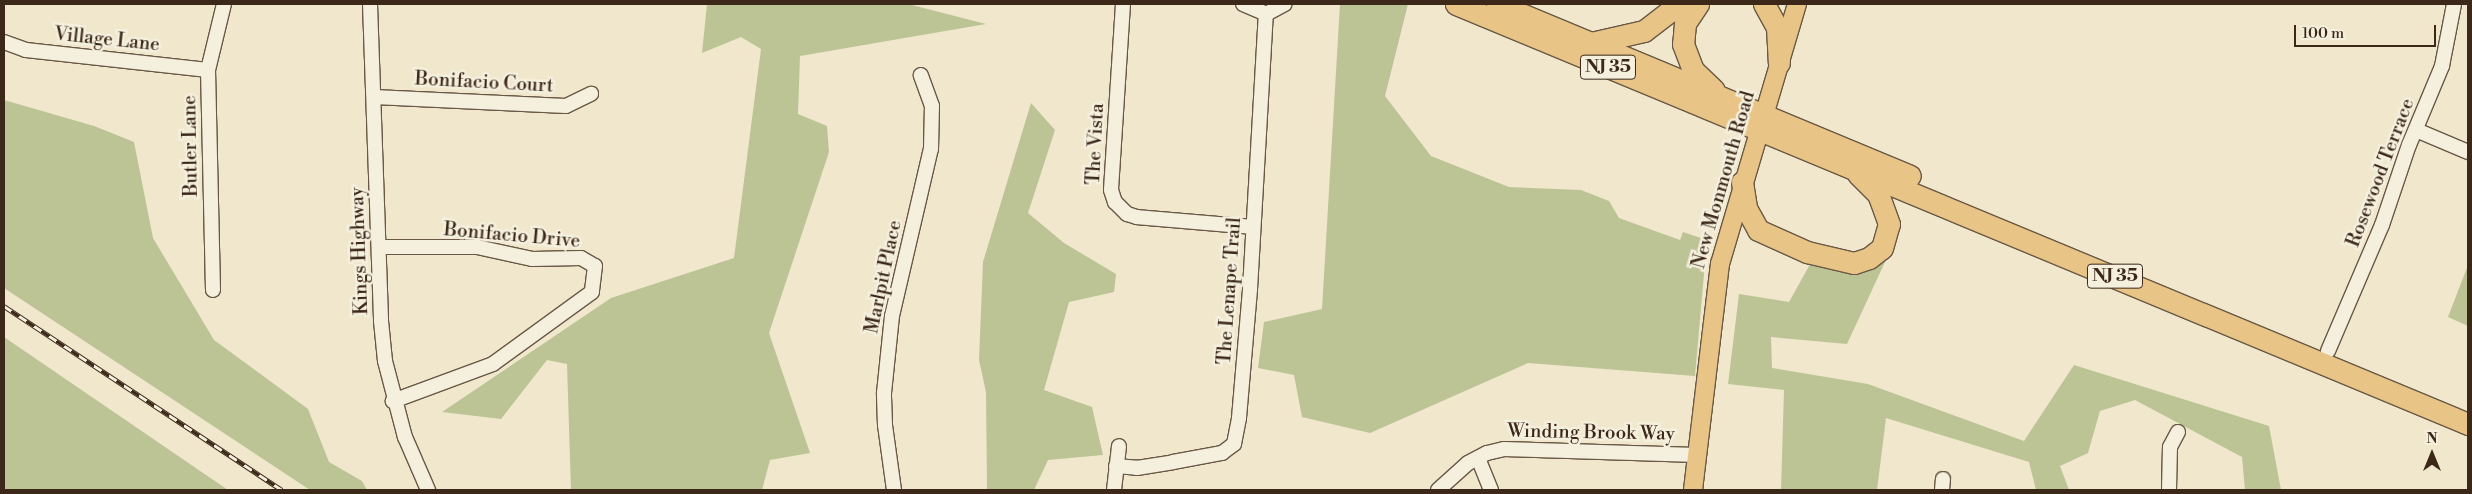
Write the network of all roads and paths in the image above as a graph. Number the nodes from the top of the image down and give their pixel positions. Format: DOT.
graph roads {
  1 [pos="224,4"];
  2 [pos="370,4"];
  3 [pos="1123,4"];
  4 [pos="1243,4"];
  5 [pos="1285,4"];
  6 [pos="1456,4"];
  7 [pos="1497,4"];
  8 [pos="1679,4"];
  9 [pos="1698,4"];
  10 [pos="1764,4"];
  11 [pos="1797,4"];
  12 [pos="2454,4"];
  13 [pos="1266,14"];
  14 [pos="4,42"];
  15 [pos="1591,43"];
  16 [pos="1780,63"];
  17 [pos="208,70"];
  18 [pos="920,75"];
  19 [pos="591,94"];
  20 [pos="374,97"];
  21 [pos="1721,97"];
  22 [pos="1762,123"];
  23 [pos="2416,130"];
  24 [pos="2468,152"];
  25 [pos="1853,169"];
  26 [pos="1742,182"];
  27 [pos="1253,227"];
  28 [pos="379,247"];
  29 [pos="213,290"];
  30 [pos="2328,351"];
  31 [pos="393,401"];
  32 [pos="2468,410"];
  33 [pos="2468,424"];
  34 [pos="2178,432"];
  35 [pos="1119,446"];
  36 [pos="1697,455"];
  37 [pos="1478,458"];
  38 [pos="1116,466"];
  39 [pos="428,490"];
  40 [pos="894,490"];
  41 [pos="1114,490"];
  42 [pos="1438,490"];
  43 [pos="1492,490"];
  44 [pos="1693,490"];
  45 [pos="2169,490"];
  1 -- 17 [label="street, Butler Lane"];
  2 -- 20 [label="street, Kings Highway"];
  3 -- 27 [label="street, The Vista"];
  4 -- 13 [label="street"];
  5 -- 13 [label="street"];
  6 -- 22 [label="highway, NJ 35"];
  7 -- 15 [label="highway, NJ 35"];
  8 -- 15 [label="highway"];
  9 -- 21 [label="highway"];
  10 -- 16 [label="highway"];
  11 -- 16 [label="main road, New Monmouth Road"];
  12 -- 23 [label="street, Rosewood Terrace"];
  13 -- 27 [label="street, The Lenape Trail"];
  14 -- 17 [label="street, Village Lane"];
  15 -- 21 [label="highway, NJ 35"];
  16 -- 22 [label="main road, New Monmouth Road"];
  17 -- 29 [label="street, Butler Lane"];
  18 -- 40 [label="street, Marlpit Place"];
  19 -- 20 [label="street, Bonifacio Court"];
  20 -- 28 [label="street, Kings Highway"];
  21 -- 22 [label="highway, NJ 35"];
  22 -- 25 [label="highway, NJ 35"];
  22 -- 26 [label="main road, New Monmouth Road"];
  22 -- 30 [label="highway, NJ 35"];
  23 -- 24 [label="street"];
  23 -- 30 [label="street, Rosewood Terrace"];
  25 -- 26 [label="highway"];
  25 -- 33 [label="highway, NJ 35"];
  26 -- 36 [label="main road, New Monmouth Road"];
  27 -- 38 [label="street, The Lenape Trail"];
  28 -- 31 [label="street, Kings Highway"];
  28 -- 31 [label="street, Bonifacio Drive"];
  30 -- 32 [label="highway, NJ 35"];
  31 -- 39 [label="street, Kings Highway"];
  34 -- 45 [label="street"];
  35 -- 38 [label="street"];
  36 -- 37 [label="street, Winding Brook Way"];
  36 -- 44 [label="main road, New Monmouth Road"];
  37 -- 42 [label="street, Winding Brook Way"];
  37 -- 43 [label="street"];
  38 -- 41 [label="street"];
}
